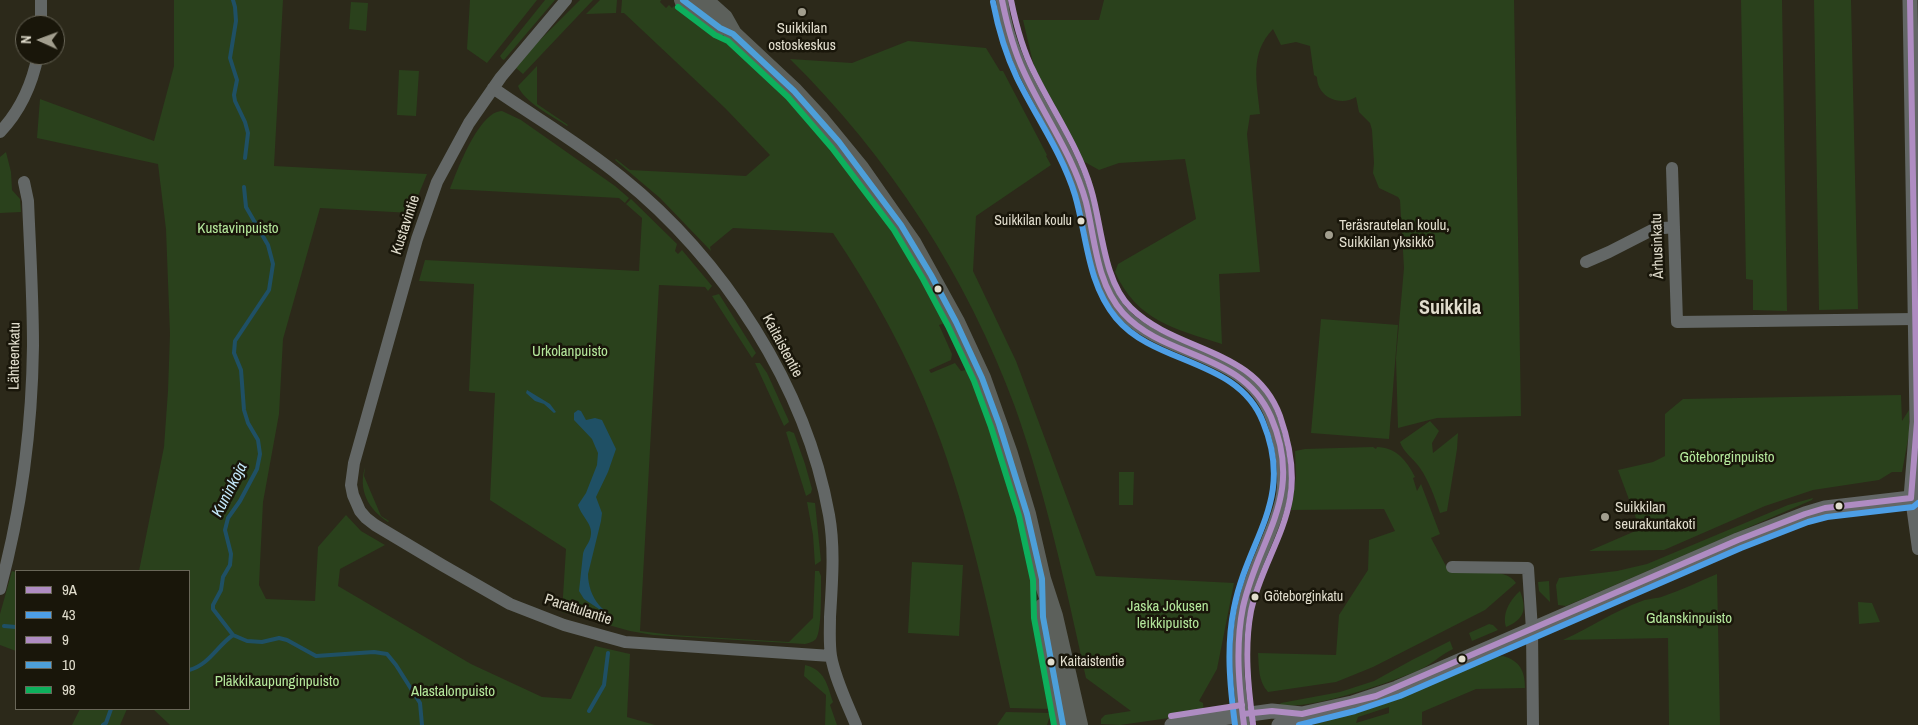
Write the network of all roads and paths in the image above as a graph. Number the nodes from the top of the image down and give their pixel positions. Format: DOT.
graph roads {
  1 [pos="41,0"];
  2 [pos="566,0"];
  3 [pos="683,0"];
  4 [pos="704,0"];
  5 [pos="1002,0"];
  6 [pos="1913,8"];
  7 [pos="41,15"];
  8 [pos="733,34"];
  9 [pos="35,65"];
  10 [pos="493,88"];
  11 [pos="0,132"];
  12 [pos="1672,168"];
  13 [pos="24,182"];
  14 [pos="1674,228"];
  15 [pos="1586,262"];
  16 [pos="1915,319"];
  17 [pos="353,495"];
  18 [pos="1911,498"];
  19 [pos="1918,549"];
  20 [pos="1452,567"];
  21 [pos="1042,579"];
  22 [pos="0,589"];
  23 [pos="1532,630"];
  24 [pos="831,656"];
  25 [pos="1302,714"];
  26 [pos="1243,720"];
  27 [pos="856,725"];
  28 [pos="1063,725"];
  29 [pos="1079,725"];
  30 [pos="1172,725"];
  31 [pos="1279,725"];
  32 [pos="1533,725"];
  1 -- 7 [label="street"];
  2 -- 10 [label="street, Kustavintie"];
  3 -- 8 [label="main road"];
  4 -- 8 [label="main road"];
  5 -- 26 [label="street"];
  6 -- 16 [label="street"];
  8 -- 21 [label="main road"];
  9 -- 11 [label="street"];
  10 -- 17 [label="street, Kustavintie"];
  10 -- 24 [label="street, Kaitaistentie"];
  12 -- 14 [label="street, Århusinkatu"];
  13 -- 22 [label="street, Lähteenkatu"];
  14 -- 15 [label="street"];
  14 -- 16 [label="street, Århusinkatu"];
  16 -- 18 [label="street"];
  17 -- 24 [label="street, Parattulantie"];
  18 -- 19 [label="street"];
  18 -- 23 [label="street"];
  20 -- 23 [label="street"];
  21 -- 28 [label="main road"];
  21 -- 29 [label="main road"];
  23 -- 25 [label="street"];
  23 -- 32 [label="street"];
  24 -- 27 [label="street, Kaitaistentie"];
  25 -- 26 [label="street"];
  25 -- 31 [label="street"];
  26 -- 30 [label="street"];
}
